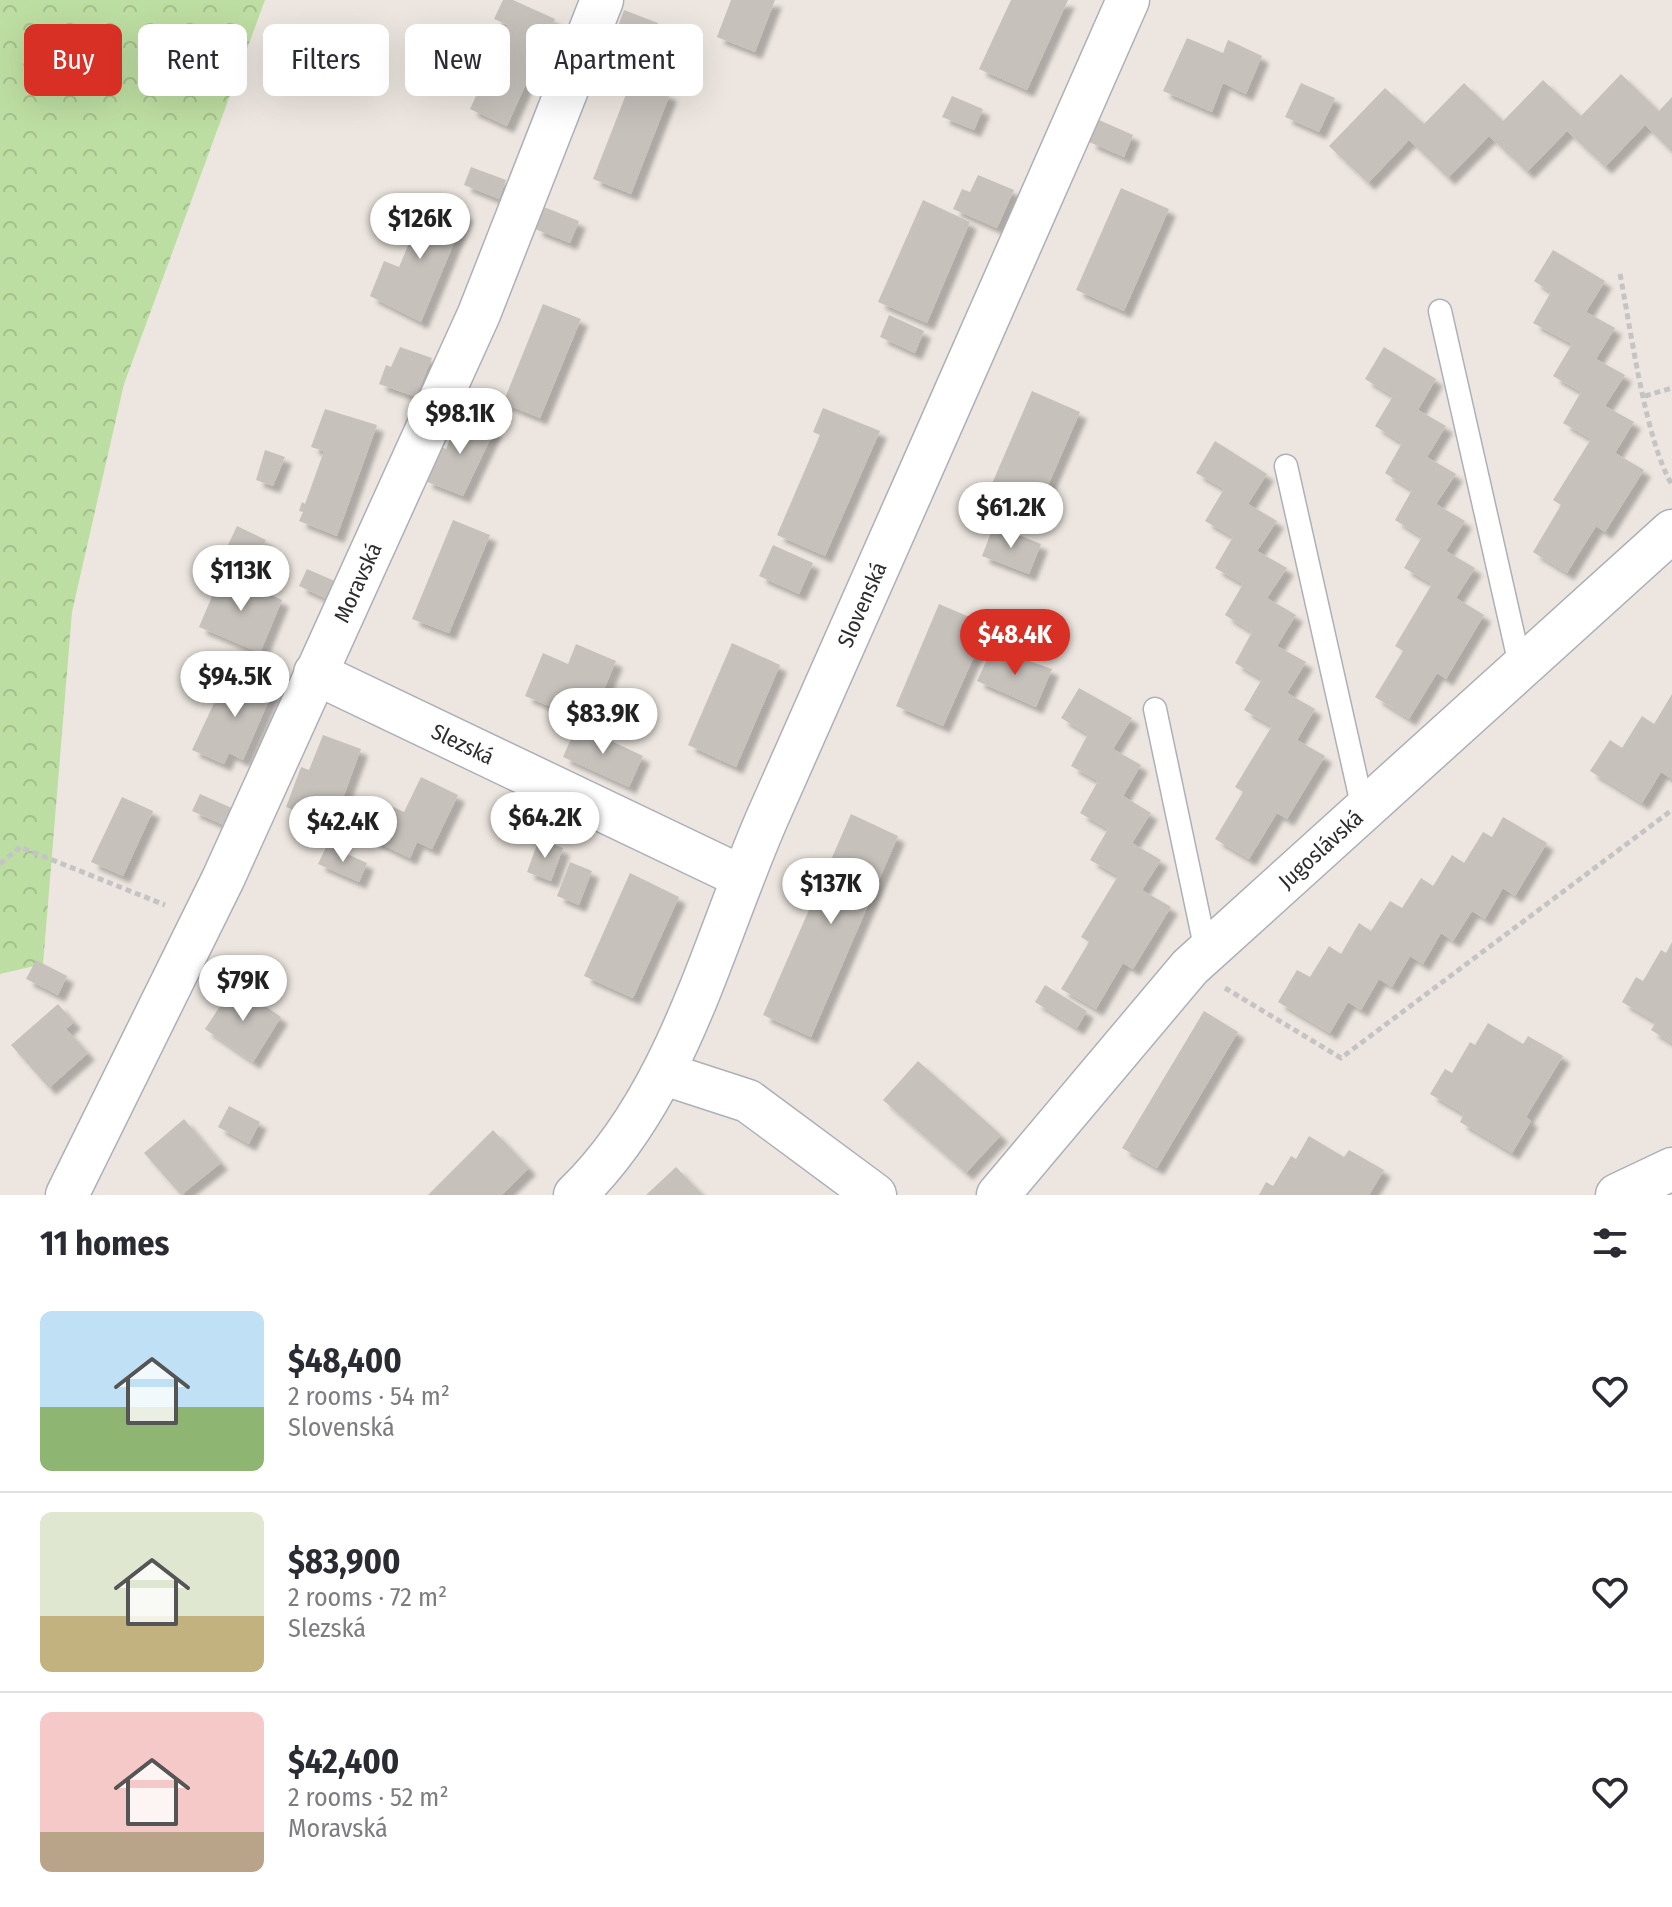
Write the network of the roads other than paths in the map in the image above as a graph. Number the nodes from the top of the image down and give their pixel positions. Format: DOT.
graph roads {
  1 [pos="602,0"];
  2 [pos="1128,0"];
  3 [pos="1440,311"];
  4 [pos="1286,466"];
  5 [pos="1672,531"];
  6 [pos="1520,665"];
  7 [pos="315,673"];
  8 [pos="1155,709"];
  9 [pos="1363,809"];
  10 [pos="742,877"];
  11 [pos="1198,959"];
  12 [pos="665,1074"];
  13 [pos="1672,1169"];
  14 [pos="67,1195"];
  15 [pos="575,1195"];
  16 [pos="875,1195"];
  17 [pos="998,1195"];
  18 [pos="1617,1195"];
  1 -- 7 [label="street, Moravská"];
  2 -- 10 [label="street, Slovenská"];
  3 -- 6 [label="lane"];
  4 -- 9 [label="lane"];
  5 -- 6 [label="street, Jugoslávská"];
  6 -- 9 [label="street, Jugoslávská"];
  7 -- 10 [label="street, Slezská"];
  7 -- 14 [label="street, Moravská"];
  8 -- 11 [label="lane"];
  9 -- 11 [label="street, Jugoslávská"];
  10 -- 12 [label="street, Slovenská"];
  11 -- 17 [label="street, Jugoslávská"];
  12 -- 15 [label="street, Slovenská"];
  12 -- 16 [label="street"];
  13 -- 18 [label="street"];
}
